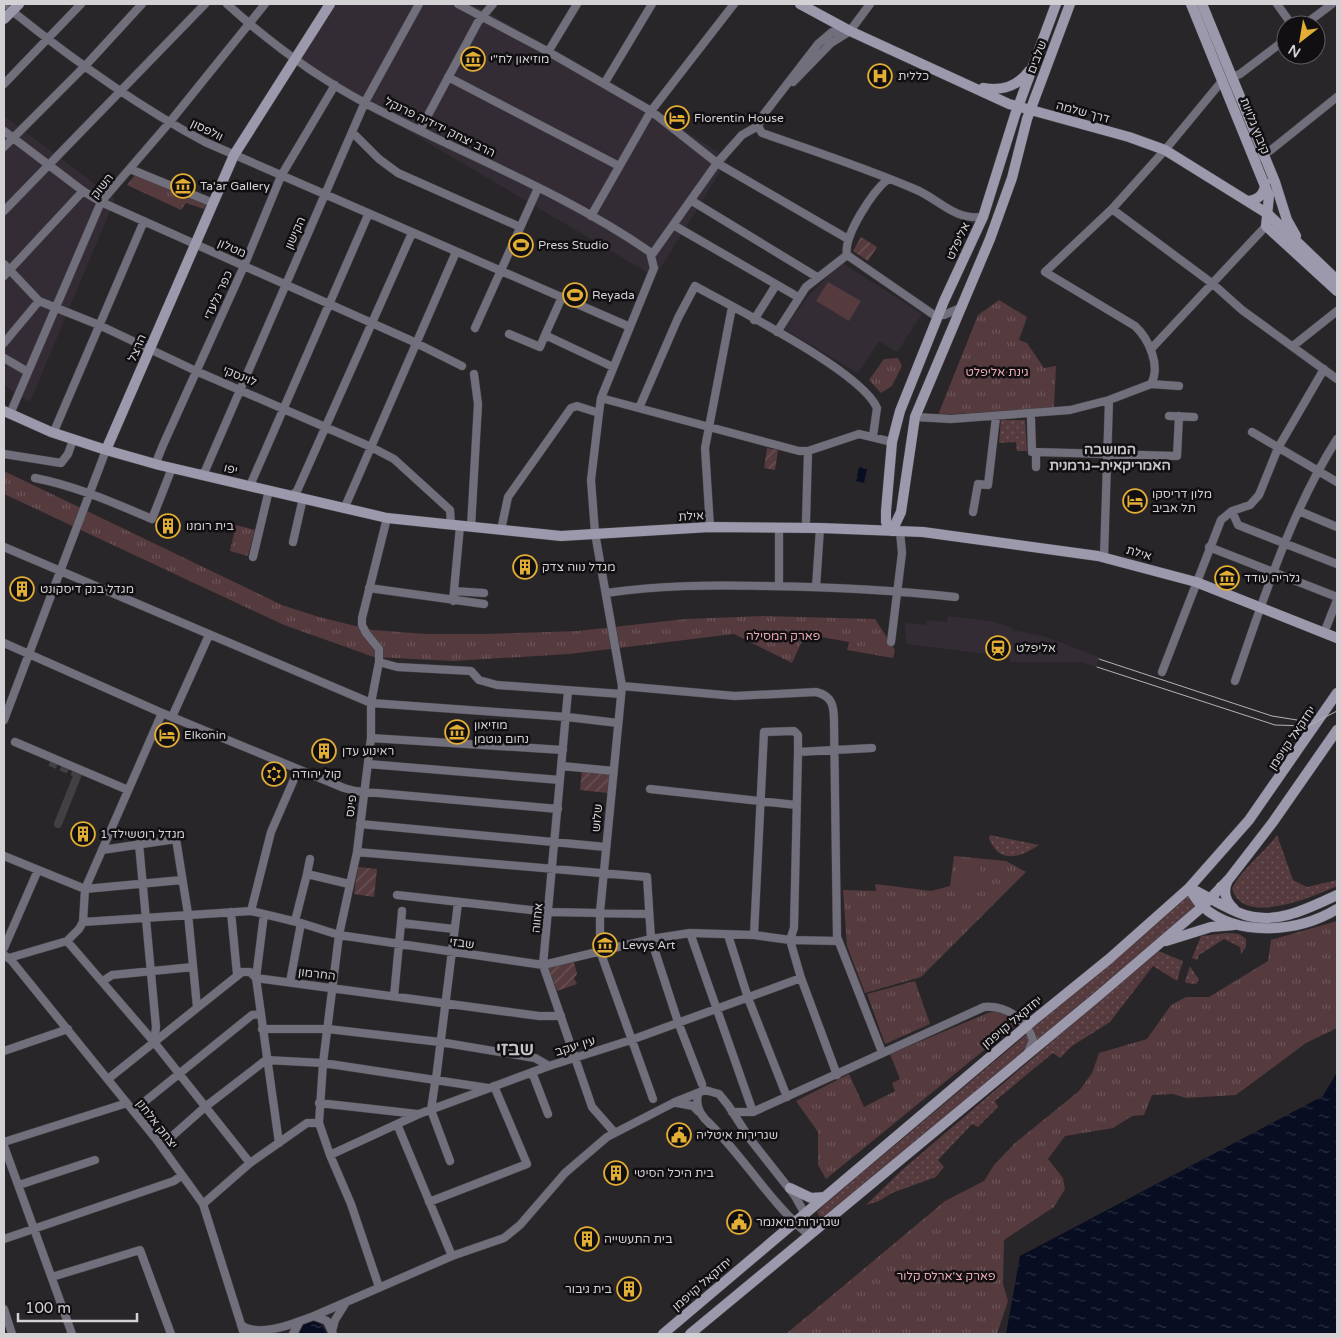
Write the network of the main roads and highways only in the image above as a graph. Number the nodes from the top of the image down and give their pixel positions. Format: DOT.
graph roads {
  1 [pos="330,4"];
  2 [pos="800,4"];
  3 [pos="1056,4"];
  4 [pos="1070,4"];
  5 [pos="1191,4"];
  6 [pos="1202,4"];
  7 [pos="10,6"];
  8 [pos="4,19"];
  9 [pos="1032,66"];
  10 [pos="1226,77"];
  11 [pos="960,82"];
  12 [pos="1016,111"];
  13 [pos="1028,115"];
  14 [pos="1259,157"];
  15 [pos="1265,184"];
  16 [pos="1279,196"];
  17 [pos="1248,201"];
  18 [pos="1271,217"];
  19 [pos="1310,255"];
  20 [pos="1337,280"];
  21 [pos="1337,291"];
  22 [pos="7,413"];
  23 [pos="106,450"];
  24 [pos="461,526"];
  25 [pos="897,529"];
  26 [pos="1337,638"];
  27 [pos="1337,693"];
  28 [pos="1337,730"];
  29 [pos="1229,879"];
  30 [pos="1189,888"];
  31 [pos="1337,895"];
  32 [pos="1210,898"];
  33 [pos="1202,906"];
  34 [pos="1337,909"];
  35 [pos="1237,912"];
  36 [pos="1244,926"];
  37 [pos="1160,944"];
  38 [pos="790,1188"];
  39 [pos="826,1196"];
  40 [pos="663,1334"];
  41 [pos="690,1334"];
  1 -- 23 [label="main road, הרצל"];
  2 -- 11 [label="main road, דרך שלמה"];
  3 -- 9 [label="main road, שלבים"];
  4 -- 13 [label="main road, שלבים"];
  5 -- 10 [label="main road, קיבוץ גלויות"];
  6 -- 10 [label="main road, קיבוץ גלויות"];
  7 -- 8 [label="main road"];
  9 -- 11 [label="main road"];
  9 -- 12 [label="main road, שלבים"];
  10 -- 14 [label="main road, קיבוץ גלויות"];
  11 -- 12 [label="main road, דרך שלמה"];
  12 -- 13 [label="main road, דרך שלמה"];
  12 -- 25 [label="main road, אליפלט"];
  13 -- 17 [label="main road, דרך שלמה"];
  13 -- 25 [label="main road, אליפלט"];
  14 -- 15 [label="main road, קיבוץ גלויות"];
  14 -- 16 [label="main road, קיבוץ גלויות"];
  15 -- 17 [label="main road"];
  15 -- 18 [label="main road, קיבוץ גלויות"];
  16 -- 18 [label="main road, קיבוץ גלויות"];
  16 -- 19 [label="main road, קיבוץ גלויות"];
  17 -- 18 [label="main road, דרך שלמה"];
  18 -- 19 [label="main road, דרך שלמה"];
  18 -- 21 [label="main road, קיבוץ גלויות"];
  19 -- 20 [label="main road, דרך שלמה"];
  22 -- 23 [label="main road, יפו"];
  23 -- 24 [label="main road, יפו"];
  24 -- 25 [label="main road, אילת"];
  25 -- 26 [label="main road, אילת"];
  27 -- 30 [label="main road, יחזקאל קויפמן"];
  28 -- 29 [label="main road"];
  29 -- 32 [label="main road"];
  29 -- 35 [label="main road"];
  30 -- 32 [label="main road"];
  30 -- 33 [label="main road"];
  30 -- 39 [label="main road, יחזקאל קויפמן"];
  31 -- 35 [label="main road"];
  32 -- 33 [label="main road"];
  32 -- 35 [label="main road"];
  33 -- 36 [label="main road"];
  33 -- 37 [label="main road"];
  34 -- 36 [label="main road"];
  36 -- 37 [label="main road"];
  37 -- 41 [label="main road"];
  38 -- 39 [label="main road"];
  39 -- 40 [label="main road, יחזקאל קויפמן"];
}
